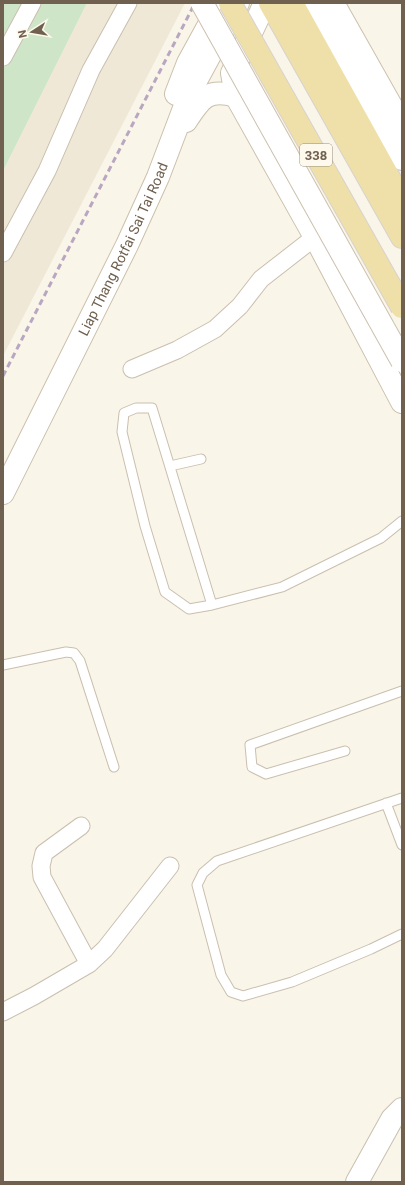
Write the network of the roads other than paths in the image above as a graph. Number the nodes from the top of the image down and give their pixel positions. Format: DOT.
graph roads {
  1 [pos="32,3"];
  2 [pos="128,3"];
  3 [pos="202,3"];
  4 [pos="221,3"];
  5 [pos="230,3"];
  6 [pos="238,3"];
  7 [pos="246,3"];
  8 [pos="265,3"];
  9 [pos="270,3"];
  10 [pos="292,3"];
  11 [pos="315,3"];
  12 [pos="333,3"];
  13 [pos="3,57"];
  14 [pos="236,96"];
  15 [pos="402,125"];
  16 [pos="174,135"];
  17 [pos="402,159"];
  18 [pos="402,201"];
  19 [pos="314,237"];
  20 [pos="402,237"];
  21 [pos="3,253"];
  22 [pos="402,284"];
  23 [pos="402,307"];
  24 [pos="402,362"];
  25 [pos="132,369"];
  26 [pos="402,402"];
  27 [pos="201,459"];
  28 [pos="3,462"];
  29 [pos="170,466"];
  30 [pos="3,493"];
  31 [pos="402,521"];
  32 [pos="212,605"];
  33 [pos="3,665"];
  34 [pos="402,691"];
  35 [pos="345,750"];
  36 [pos="114,767"];
  37 [pos="402,798"];
  38 [pos="386,803"];
  39 [pos="81,826"];
  40 [pos="402,845"];
  41 [pos="170,866"];
  42 [pos="402,934"];
  43 [pos="89,964"];
  44 [pos="3,1012"];
  45 [pos="402,1109"];
  46 [pos="356,1182"];
  1 -- 13 [label="street"];
  2 -- 21 [label="street"];
  3 -- 24 [label="main road, 338, bridge"];
  4 -- 28 [label="main road, Liap Thang Rotfai Sai Tai Road"];
  5 -- 23 [label="main road, 338, bridge"];
  6 -- 16 [label="main road, Liap Thang Rotfai Sai Tai Road"];
  7 -- 22 [label="main road, 338"];
  8 -- 14 [label="main road"];
  9 -- 20 [label="main road, 338"];
  10 -- 18 [label="main road"];
  11 -- 17 [label="main road"];
  12 -- 15 [label="main road"];
  14 -- 16 [label="main road"];
  14 -- 19 [label="main road"];
  16 -- 30 [label="main road, Liap Thang Rotfai Sai Tai Road"];
  19 -- 25 [label="street"];
  19 -- 26 [label="main road"];
  27 -- 29 [label="lane"];
  29 -- 32 [label="lane"];
  29 -- 32 [label="lane"];
  31 -- 32 [label="lane"];
  33 -- 36 [label="lane"];
  34 -- 35 [label="lane"];
  37 -- 38 [label="lane"];
  38 -- 40 [label="lane"];
  38 -- 42 [label="lane"];
  39 -- 43 [label="street"];
  41 -- 43 [label="street"];
  43 -- 44 [label="street"];
  45 -- 46 [label="main road"];
}
